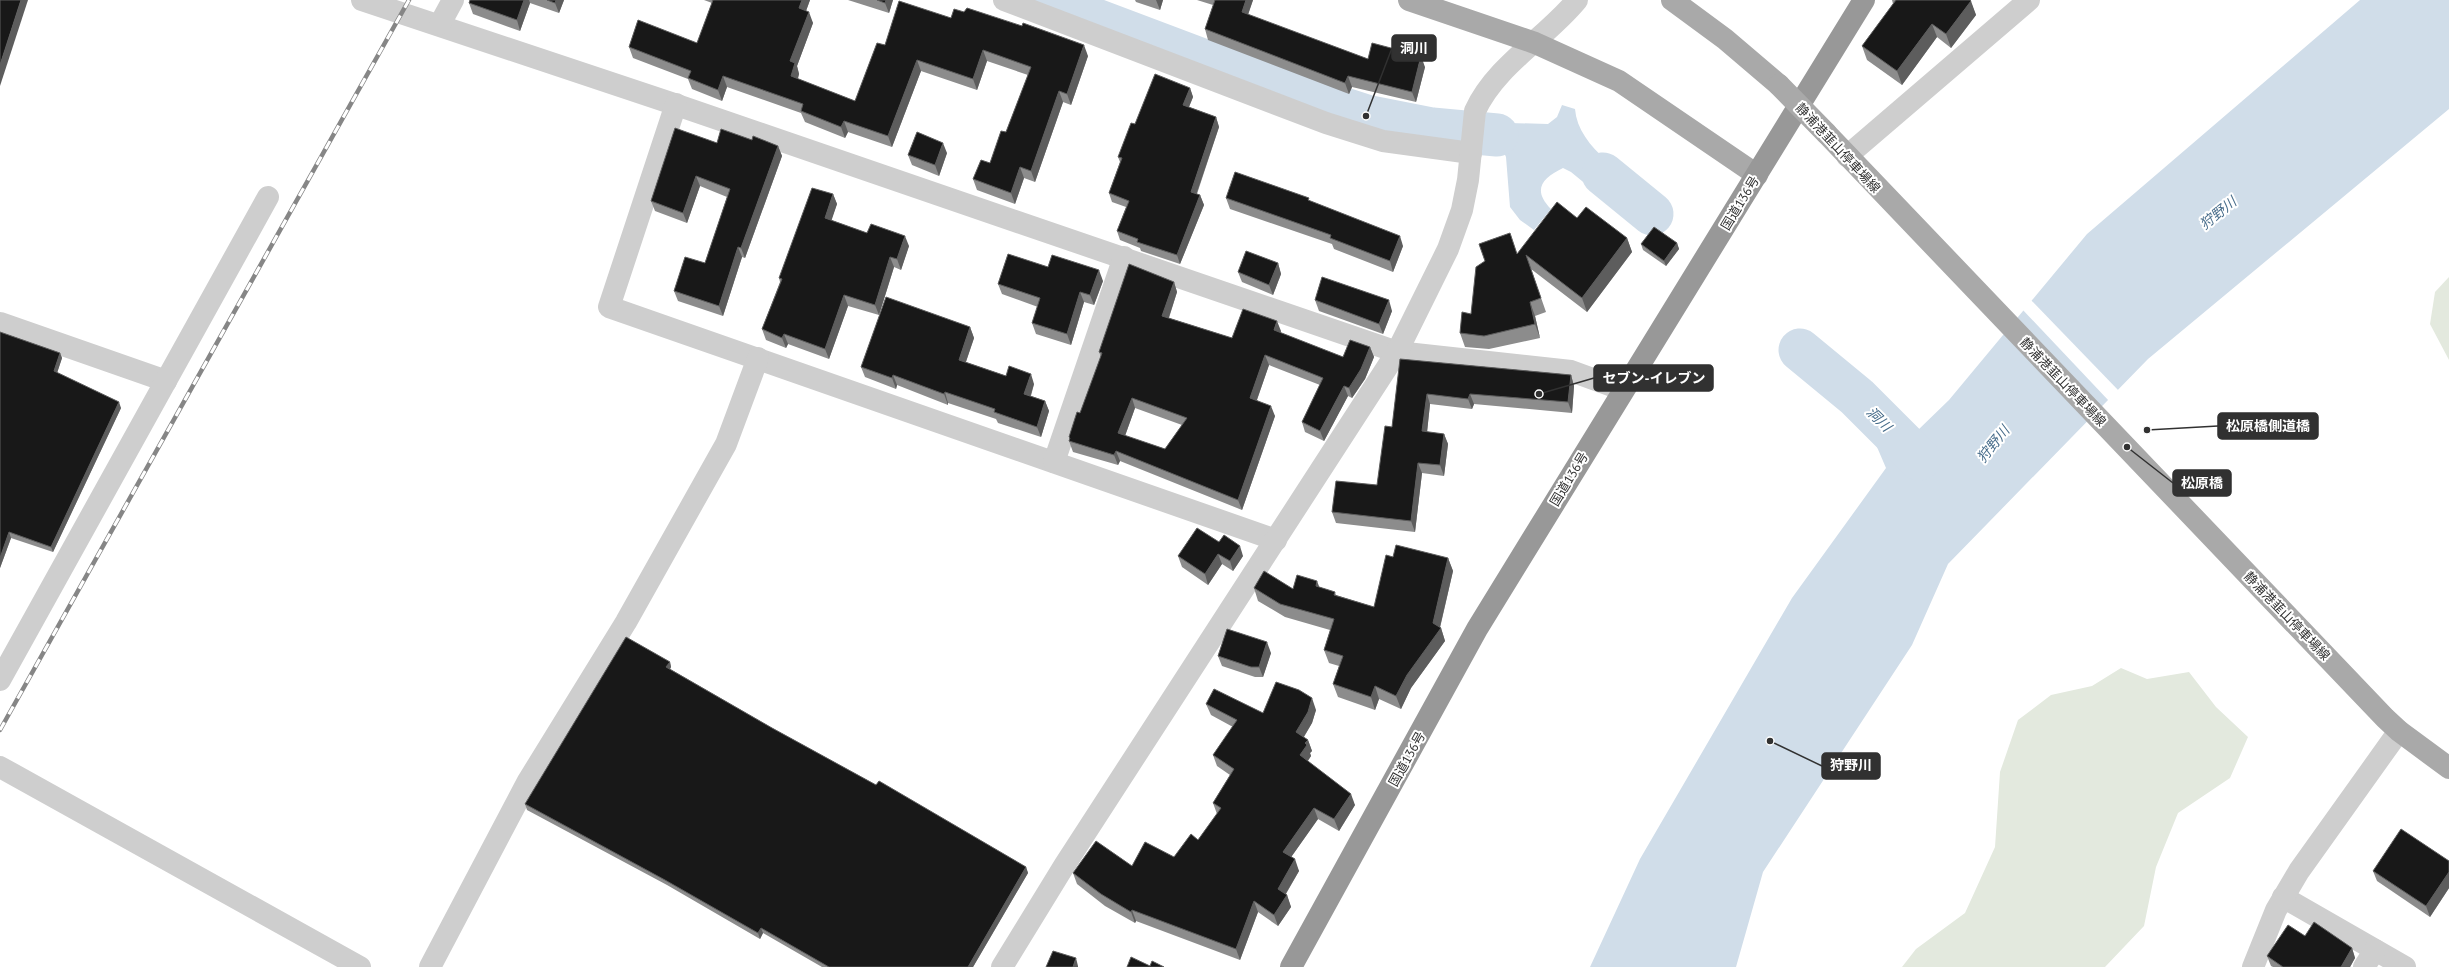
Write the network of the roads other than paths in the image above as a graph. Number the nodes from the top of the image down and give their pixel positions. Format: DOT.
graph roads {
  1 [pos="362,0"];
  2 [pos="454,0"];
  3 [pos="1004,0"];
  4 [pos="1408,0"];
  5 [pos="1577,0"];
  6 [pos="1672,0"];
  7 [pos="1864,0"];
  8 [pos="2029,0"];
  9 [pos="440,24"];
  10 [pos="1535,43"];
  11 [pos="676,104"];
  12 [pos="1471,150"];
  13 [pos="1847,156"];
  14 [pos="1757,175"];
  15 [pos="268,197"];
  16 [pos="1124,257"];
  17 [pos="0,323"];
  18 [pos="1397,352"];
  19 [pos="758,358"];
  20 [pos="166,381"];
  21 [pos="1624,390"];
  22 [pos="1054,462"];
  23 [pos="1276,540"];
  24 [pos="0,680"];
  25 [pos="2399,731"];
  26 [pos="0,767"];
  27 [pos="2449,768"];
  28 [pos="2283,897"];
  29 [pos="2369,958"];
  30 [pos="360,967"];
  31 [pos="430,967"];
  32 [pos="1002,967"];
  33 [pos="1292,967"];
  34 [pos="2252,967"];
  35 [pos="2406,967"];
  1 -- 9 [label="street"];
  2 -- 9 [label="street"];
  3 -- 12 [label="street"];
  4 -- 10 [label="main road"];
  5 -- 10 [label="street"];
  6 -- 13 [label="main road, 静浦港韮山停車場線, bridge"];
  7 -- 14 [label="highway, 国道136号"];
  8 -- 13 [label="street"];
  9 -- 11 [label="street"];
  10 -- 12 [label="street"];
  10 -- 14 [label="main road"];
  11 -- 16 [label="street"];
  11 -- 19 [label="street"];
  12 -- 18 [label="street"];
  13 -- 25 [label="main road, 静浦港韮山停車場線"];
  14 -- 21 [label="highway, 国道136号"];
  15 -- 20 [label="street"];
  16 -- 18 [label="street"];
  16 -- 22 [label="street"];
  17 -- 20 [label="street"];
  18 -- 21 [label="street"];
  18 -- 23 [label="street"];
  19 -- 22 [label="street"];
  19 -- 31 [label="street"];
  20 -- 24 [label="street"];
  21 -- 33 [label="highway, 国道136号"];
  22 -- 23 [label="street"];
  23 -- 32 [label="street"];
  25 -- 27 [label="main road, 静浦港韮山停車場線"];
  25 -- 28 [label="street"];
  26 -- 30 [label="street"];
  28 -- 29 [label="street"];
  28 -- 34 [label="street"];
  29 -- 35 [label="street"];
}
